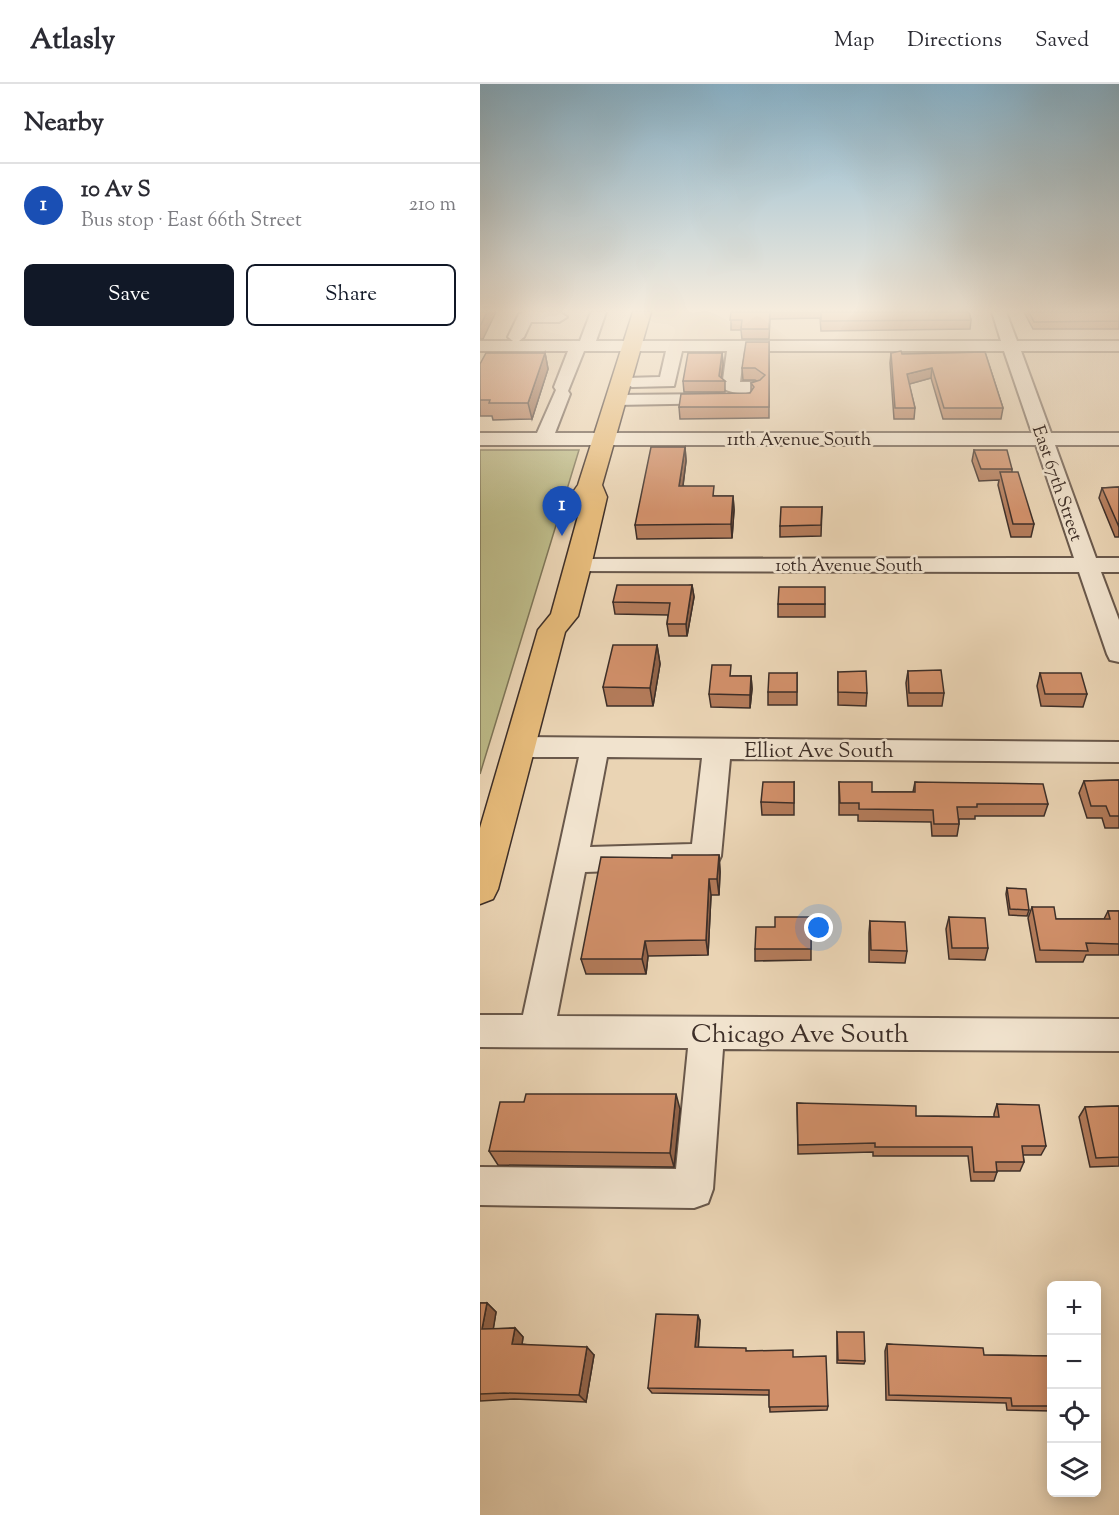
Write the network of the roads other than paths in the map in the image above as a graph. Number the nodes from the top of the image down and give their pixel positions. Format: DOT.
graph roads {
  1 [pos="566,379"];
  2 [pos="622,379"];
  3 [pos="669,379"];
  4 [pos="732,379"];
  5 [pos="1023,379"];
  6 [pos="618,391"];
  7 [pos="480,439"];
  8 [pos="544,439"];
  9 [pos="604,439"];
  10 [pos="1044,439"];
  11 [pos="1119,439"];
  12 [pos="590,486"];
  13 [pos="1087,565"];
  14 [pos="1119,565"];
  15 [pos="578,566"];
  16 [pos="552,630"];
  17 [pos="1119,654"];
  18 [pos="519,747"];
  19 [pos="596,748"];
  20 [pos="717,749"];
  21 [pos="1119,752"];
  22 [pos="572,860"];
  23 [pos="480,889"];
  24 [pos="480,1031"];
  25 [pos="537,1031"];
  26 [pos="707,1032"];
  27 [pos="1119,1035"];
  28 [pos="480,1186"];
  1 -- 8 [label="street"];
  2 -- 6 [label="main road"];
  3 -- 6 [label="street"];
  4 -- 6 [label="street"];
  5 -- 10 [label="street, East 67th Street"];
  6 -- 9 [label="main road"];
  7 -- 8 [label="street, 11th Avenue South"];
  8 -- 9 [label="street, 11th Avenue South"];
  9 -- 10 [label="street, 11th Avenue South"];
  9 -- 12 [label="main road"];
  10 -- 11 [label="street, 11th Avenue South"];
  10 -- 13 [label="street, East 67th Street"];
  12 -- 15 [label="main road"];
  12 -- 16 [label="main road"];
  13 -- 14 [label="street, 10th Avenue South"];
  13 -- 15 [label="street, 10th Avenue South"];
  13 -- 17 [label="street, East 67th Street"];
  15 -- 16 [label="main road"];
  16 -- 18 [label="main road"];
  18 -- 19 [label="street, Elliot Ave South"];
  18 -- 23 [label="main road"];
  19 -- 20 [label="street, Elliot Ave South"];
  19 -- 22 [label="street"];
  20 -- 21 [label="street, Elliot Ave South"];
  20 -- 22 [label="street"];
  22 -- 25 [label="street"];
  24 -- 25 [label="street, Chicago Ave South"];
  25 -- 26 [label="street, Chicago Ave South"];
  26 -- 27 [label="street, Chicago Ave South"];
  26 -- 28 [label="street"];
}
